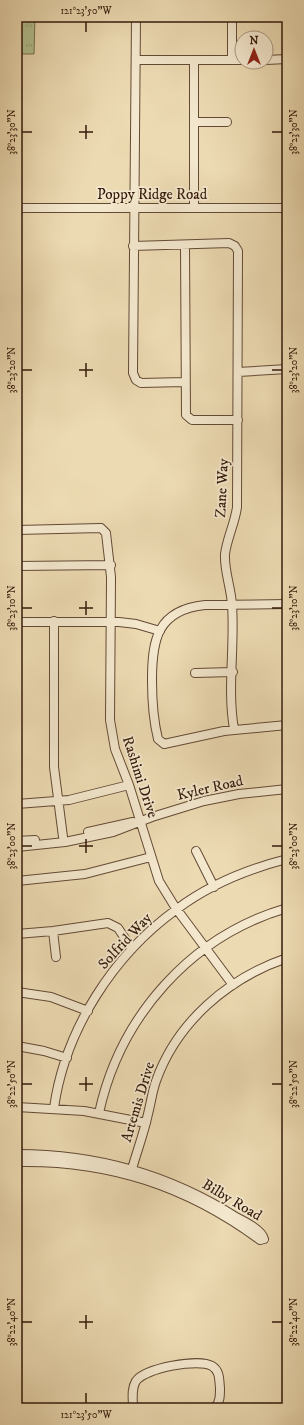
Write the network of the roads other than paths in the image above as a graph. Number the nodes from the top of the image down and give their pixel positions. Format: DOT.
graph roads {
  1 [pos="136,17"];
  2 [pos="232,17"];
  3 [pos="287,59"];
  4 [pos="136,60"];
  5 [pos="194,60"];
  6 [pos="232,60"];
  7 [pos="274,60"];
  8 [pos="194,122"];
  9 [pos="228,122"];
  10 [pos="17,208"];
  11 [pos="134,208"];
  12 [pos="194,208"];
  13 [pos="287,208"];
  14 [pos="133,246"];
  15 [pos="184,246"];
  16 [pos="287,369"];
  17 [pos="238,372"];
  18 [pos="184,382"];
  19 [pos="238,420"];
  20 [pos="17,530"];
  21 [pos="111,565"];
  22 [pos="17,566"];
  23 [pos="287,604"];
  24 [pos="232,605"];
  25 [pos="54,621"];
  26 [pos="111,621"];
  27 [pos="17,622"];
  28 [pos="160,631"];
  29 [pos="233,672"];
  30 [pos="195,673"];
  31 [pos="287,725"];
  32 [pos="234,729"];
  33 [pos="129,785"];
  34 [pos="287,790"];
  35 [pos="57,802"];
  36 [pos="17,804"];
  37 [pos="140,821"];
  38 [pos="63,837"];
  39 [pos="17,841"];
  40 [pos="17,847"];
  41 [pos="196,851"];
  42 [pos="151,857"];
  43 [pos="287,859"];
  44 [pos="17,881"];
  45 [pos="214,887"];
  46 [pos="287,908"];
  47 [pos="176,909"];
  48 [pos="53,932"];
  49 [pos="17,934"];
  50 [pos="205,948"];
  51 [pos="132,949"];
  52 [pos="56,957"];
  53 [pos="287,958"];
  54 [pos="232,985"];
  55 [pos="17,992"];
  56 [pos="88,1011"];
  57 [pos="17,1046"];
  58 [pos="67,1058"];
  59 [pos="17,1107"];
  60 [pos="54,1108"];
  61 [pos="99,1114"];
  62 [pos="146,1123"];
  63 [pos="17,1154"];
  64 [pos="17,1162"];
  65 [pos="93,1166"];
  66 [pos="132,1169"];
  67 [pos="133,1408"];
  68 [pos="214,1408"];
  1 -- 4 [label="street"];
  2 -- 6 [label="street"];
  3 -- 7 [label="street"];
  4 -- 5 [label="street"];
  4 -- 11 [label="street"];
  5 -- 6 [label="street"];
  5 -- 8 [label="street"];
  8 -- 9 [label="street"];
  8 -- 12 [label="street"];
  10 -- 11 [label="street, Poppy Ridge Road"];
  11 -- 12 [label="street, Poppy Ridge Road"];
  11 -- 14 [label="street"];
  12 -- 13 [label="street, Poppy Ridge Road"];
  14 -- 15 [label="street"];
  14 -- 18 [label="street"];
  15 -- 17 [label="street, Zane Way"];
  15 -- 18 [label="street"];
  16 -- 17 [label="street"];
  17 -- 19 [label="street, Zane Way"];
  18 -- 19 [label="street"];
  19 -- 24 [label="street, Zane Way"];
  20 -- 21 [label="street, Rashimi Drive"];
  21 -- 22 [label="street"];
  21 -- 26 [label="street, Rashimi Drive"];
  23 -- 24 [label="street"];
  24 -- 28 [label="street"];
  24 -- 29 [label="street, Zane Way"];
  25 -- 26 [label="street"];
  25 -- 27 [label="street"];
  25 -- 35 [label="street"];
  26 -- 28 [label="street"];
  26 -- 33 [label="street, Rashimi Drive"];
  28 -- 32 [label="street"];
  29 -- 30 [label="street"];
  29 -- 32 [label="street, Zane Way"];
  31 -- 32 [label="street"];
  33 -- 35 [label="street"];
  33 -- 37 [label="street, Rashimi Drive"];
  34 -- 37 [label="street, Kyler Road"];
  35 -- 36 [label="street"];
  35 -- 38 [label="street"];
  37 -- 38 [label="street, Kyler Road"];
  37 -- 40 [label="street, Kyler Road"];
  37 -- 42 [label="street, Rashimi Drive"];
  38 -- 39 [label="street, Kyler Road"];
  41 -- 45 [label="street"];
  42 -- 44 [label="street"];
  42 -- 47 [label="street, Rashimi Drive"];
  43 -- 45 [label="street, Solfrid Way"];
  45 -- 47 [label="street, Solfrid Way"];
  46 -- 50 [label="street"];
  47 -- 50 [label="street, Rashimi Drive"];
  47 -- 51 [label="street, Solfrid Way"];
  48 -- 49 [label="street"];
  48 -- 51 [label="street"];
  48 -- 52 [label="street"];
  50 -- 54 [label="street, Rashimi Drive"];
  50 -- 61 [label="street"];
  51 -- 56 [label="street, Solfrid Way"];
  53 -- 54 [label="street, Artemis Drive"];
  54 -- 62 [label="street, Artemis Drive"];
  55 -- 56 [label="street"];
  56 -- 58 [label="street, Solfrid Way"];
  57 -- 58 [label="street"];
  58 -- 60 [label="street, Solfrid Way"];
  59 -- 60 [label="street"];
  60 -- 61 [label="street"];
  61 -- 62 [label="street"];
  62 -- 66 [label="street, Artemis Drive"];
  63 -- 66 [label="street, Bilby Road"];
  64 -- 65 [label="street, Bilby Road"];
  65 -- 66 [label="street"];
  65 -- 66 [label="street, Bilby Road"];
  67 -- 68 [label="street"];
}
